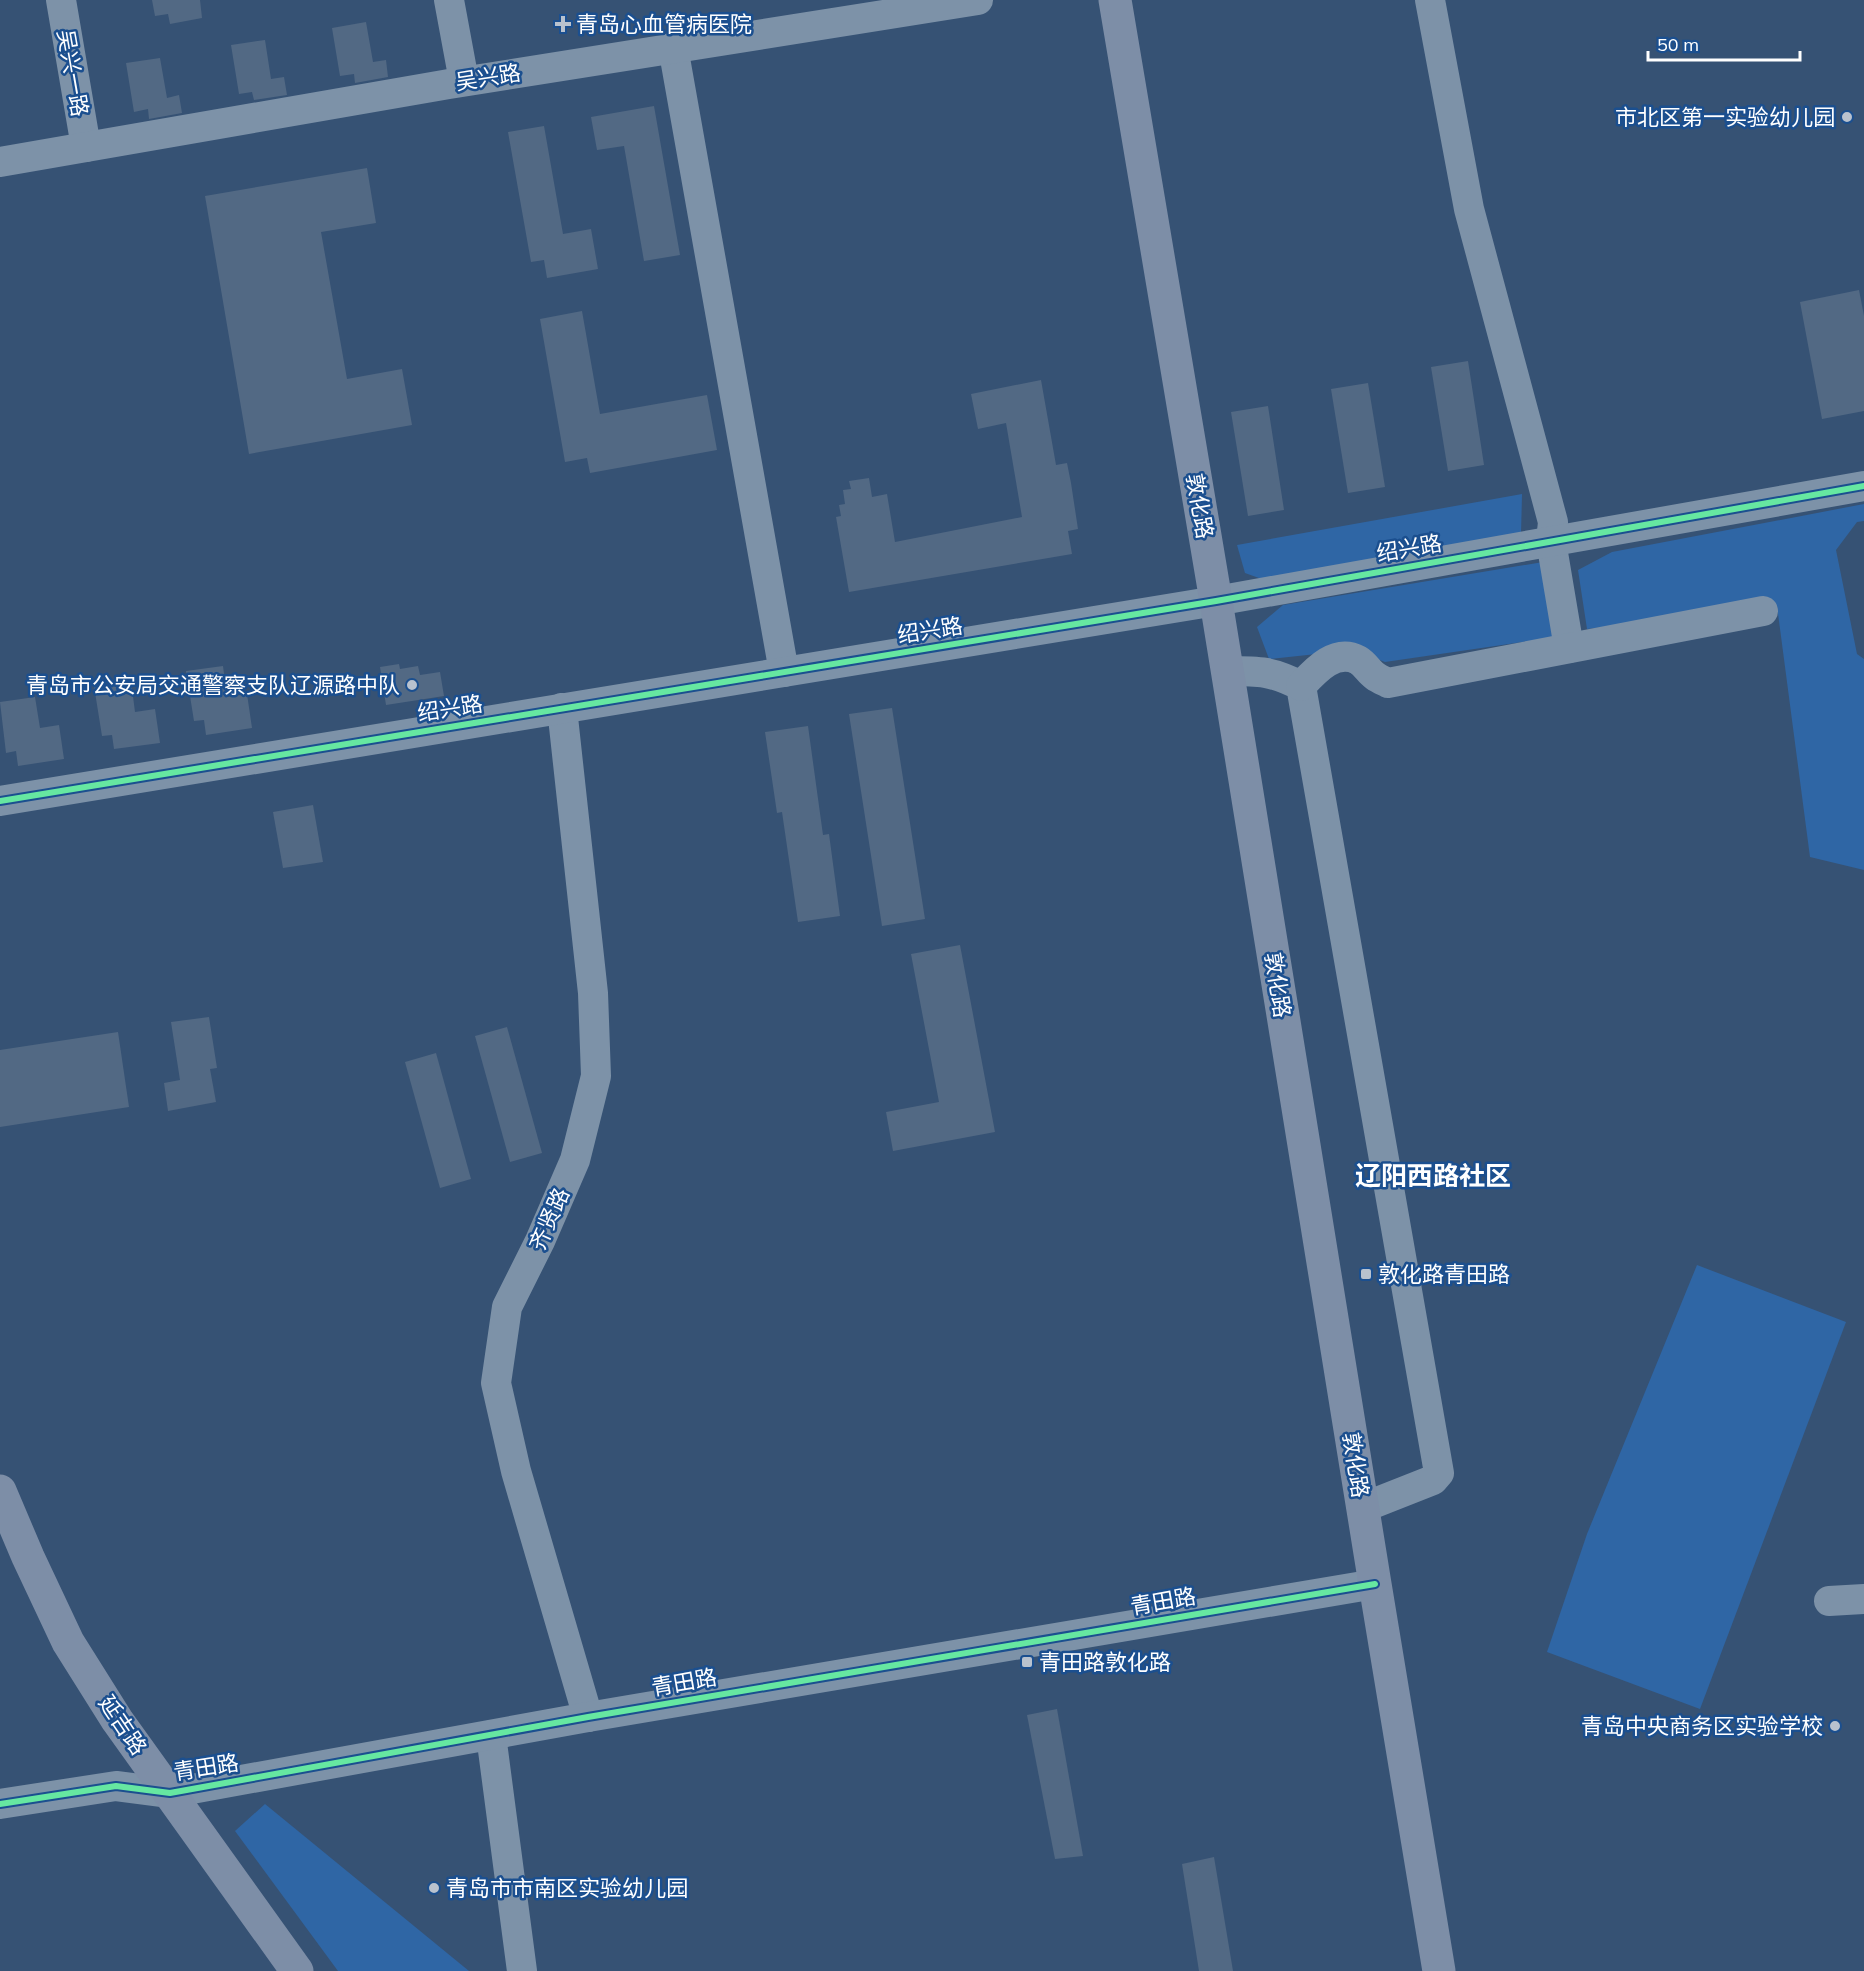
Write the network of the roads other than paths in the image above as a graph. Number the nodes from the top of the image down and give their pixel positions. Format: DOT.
graph roads {
  1 [pos="60,0"];
  2 [pos="448,0"];
  3 [pos="978,0"];
  4 [pos="1114,0"];
  5 [pos="1430,0"];
  6 [pos="826,12"];
  7 [pos="673,47"];
  8 [pos="464,81"];
  9 [pos="86,147"];
  10 [pos="0,162"];
  11 [pos="1864,486"];
  12 [pos="1551,541"];
  13 [pos="1216,601"];
  14 [pos="1763,611"];
  15 [pos="1569,648"];
  16 [pos="1227,671"];
  17 [pos="784,672"];
  18 [pos="1301,686"];
  19 [pos="562,708"];
  20 [pos="0,801"];
  21 [pos="0,1491"];
  22 [pos="1362,1508"];
  23 [pos="1374,1584"];
  24 [pos="1864,1599"];
  25 [pos="1829,1601"];
  26 [pos="588,1717"];
  27 [pos="491,1735"];
  28 [pos="170,1792"];
  29 [pos="0,1804"];
  30 [pos="297,1971"];
  31 [pos="522,1971"];
  32 [pos="1439,1971"];
  1 -- 9 [label="street, 吴兴一路"];
  2 -- 8 [label="street"];
  3 -- 6 [label="street, 吴兴路"];
  4 -- 13 [label="main road, 敦化路"];
  5 -- 12 [label="street"];
  6 -- 7 [label="street, 吴兴路"];
  7 -- 8 [label="street, 吴兴路"];
  7 -- 17 [label="street"];
  8 -- 9 [label="street, 吴兴路"];
  9 -- 10 [label="street, 吴兴路"];
  11 -- 12 [label="street, 绍兴路"];
  12 -- 13 [label="street, 绍兴路"];
  12 -- 15 [label="street"];
  13 -- 16 [label="main road, 敦化路"];
  13 -- 17 [label="street, 绍兴路"];
  14 -- 15 [label="street"];
  15 -- 18 [label="street"];
  16 -- 18 [label="street"];
  16 -- 22 [label="main road, 敦化路"];
  17 -- 19 [label="street, 绍兴路"];
  18 -- 22 [label="street"];
  19 -- 20 [label="street, 绍兴路"];
  19 -- 26 [label="street, 齐贤路"];
  21 -- 28 [label="main road, 延吉路"];
  22 -- 23 [label="main road, 敦化路"];
  23 -- 26 [label="street, 青田路"];
  23 -- 32 [label="main road, 敦化路"];
  24 -- 25 [label="street"];
  26 -- 27 [label="street, 青田路"];
  27 -- 28 [label="street, 青田路"];
  27 -- 31 [label="street"];
  28 -- 29 [label="street, 青田路"];
  28 -- 30 [label="main road, 延吉路"];
}
